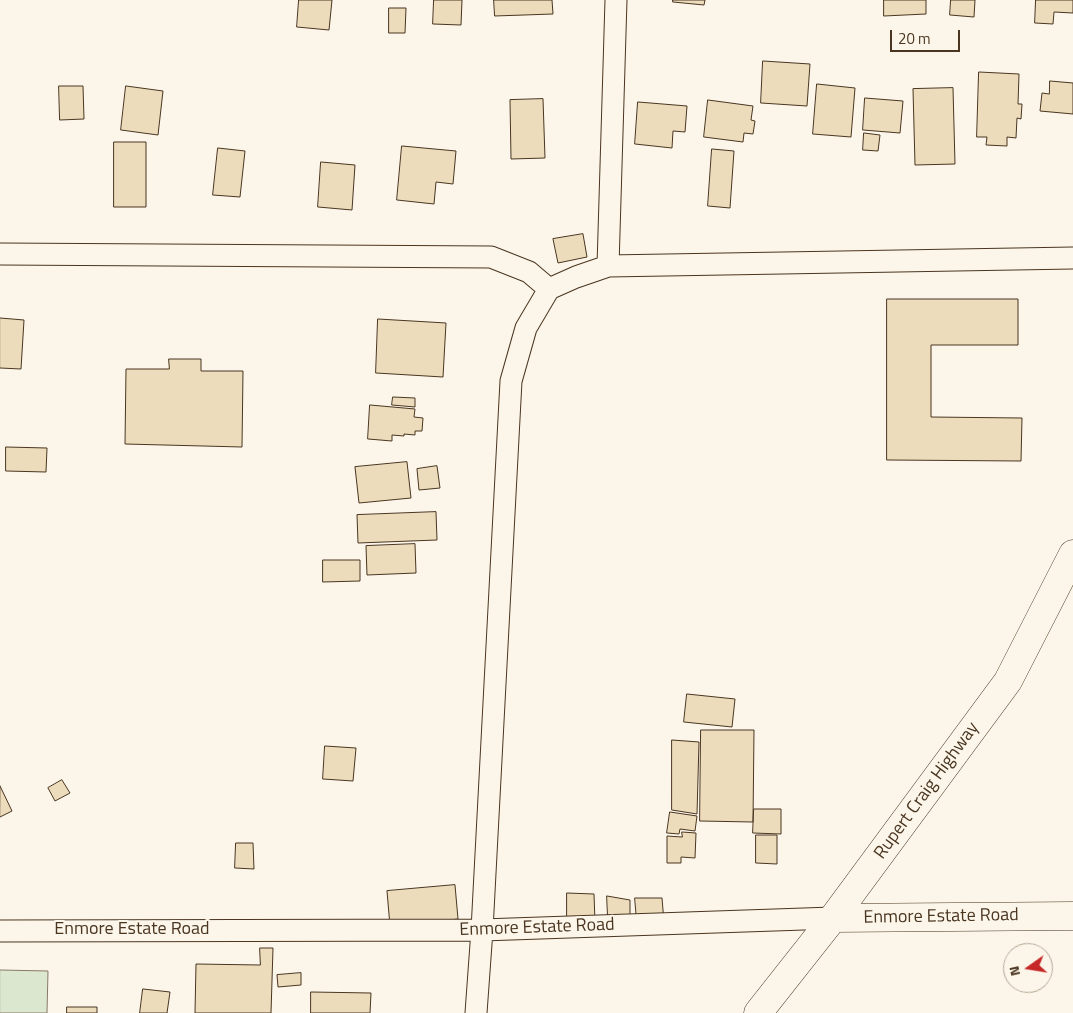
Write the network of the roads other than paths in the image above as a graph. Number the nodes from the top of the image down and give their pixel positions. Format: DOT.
graph roads {
  1 [pos="616,0"];
  2 [pos="0,254"];
  3 [pos="1073,258"];
  4 [pos="608,266"];
  5 [pos="549,289"];
  6 [pos="1073,554"];
  7 [pos="1073,916"];
  8 [pos="833,918"];
  9 [pos="0,930"];
  10 [pos="482,930"];
  11 [pos="476,1013"];
  12 [pos="758,1013"];
  1 -- 4 [label="street"];
  2 -- 5 [label="street"];
  3 -- 4 [label="street"];
  4 -- 5 [label="street"];
  5 -- 10 [label="street"];
  6 -- 8 [label="main road, Rupert Craig Highway"];
  7 -- 8 [label="main road, Enmore Estate Road"];
  8 -- 10 [label="street, Enmore Estate Road"];
  8 -- 12 [label="main road, Rupert Craig Highway"];
  9 -- 10 [label="street, Enmore Estate Road"];
  10 -- 11 [label="street"];
}
